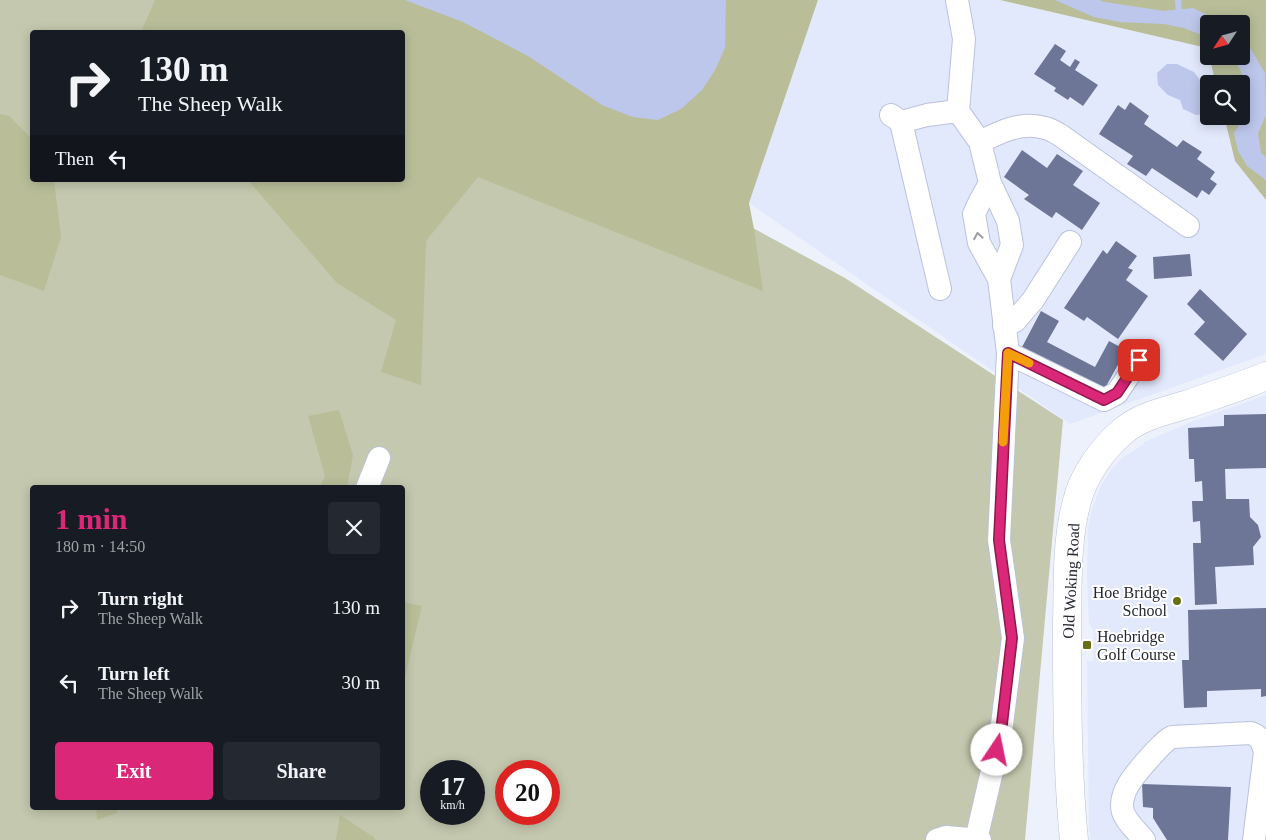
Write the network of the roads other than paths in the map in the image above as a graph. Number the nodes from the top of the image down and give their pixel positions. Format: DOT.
graph roads {
  1 [pos="958,0"];
  2 [pos="958,111"];
  3 [pos="980,142"];
  4 [pos="990,183"];
  5 [pos="1188,226"];
  6 [pos="1070,242"];
  7 [pos="999,279"];
  8 [pos="940,289"];
  9 [pos="1004,326"];
  10 [pos="1008,353"];
  11 [pos="1139,360"];
  12 [pos="1266,376"];
  13 [pos="379,458"];
  14 [pos="367,485"];
  15 [pos="937,840"];
  16 [pos="976,840"];
  17 [pos="980,840"];
  18 [pos="1074,840"];
  19 [pos="1144,840"];
  20 [pos="1254,840"];
  1 -- 2 [label="lane"];
  2 -- 3 [label="lane"];
  2 -- 8 [label="lane"];
  3 -- 4 [label="lane"];
  3 -- 5 [label="lane"];
  4 -- 7 [label="lane"];
  7 -- 4 [label="lane, one-way"];
  6 -- 9 [label="lane"];
  7 -- 9 [label="lane"];
  9 -- 10 [label="lane"];
  10 -- 11 [label="lane"];
  10 -- 16 [label="lane"];
  12 -- 18 [label="main road, Old Woking Road"];
  13 -- 14 [label="lane"];
  15 -- 16 [label="lane"];
  16 -- 17 [label="lane"];
  19 -- 20 [label="lane"];
}
